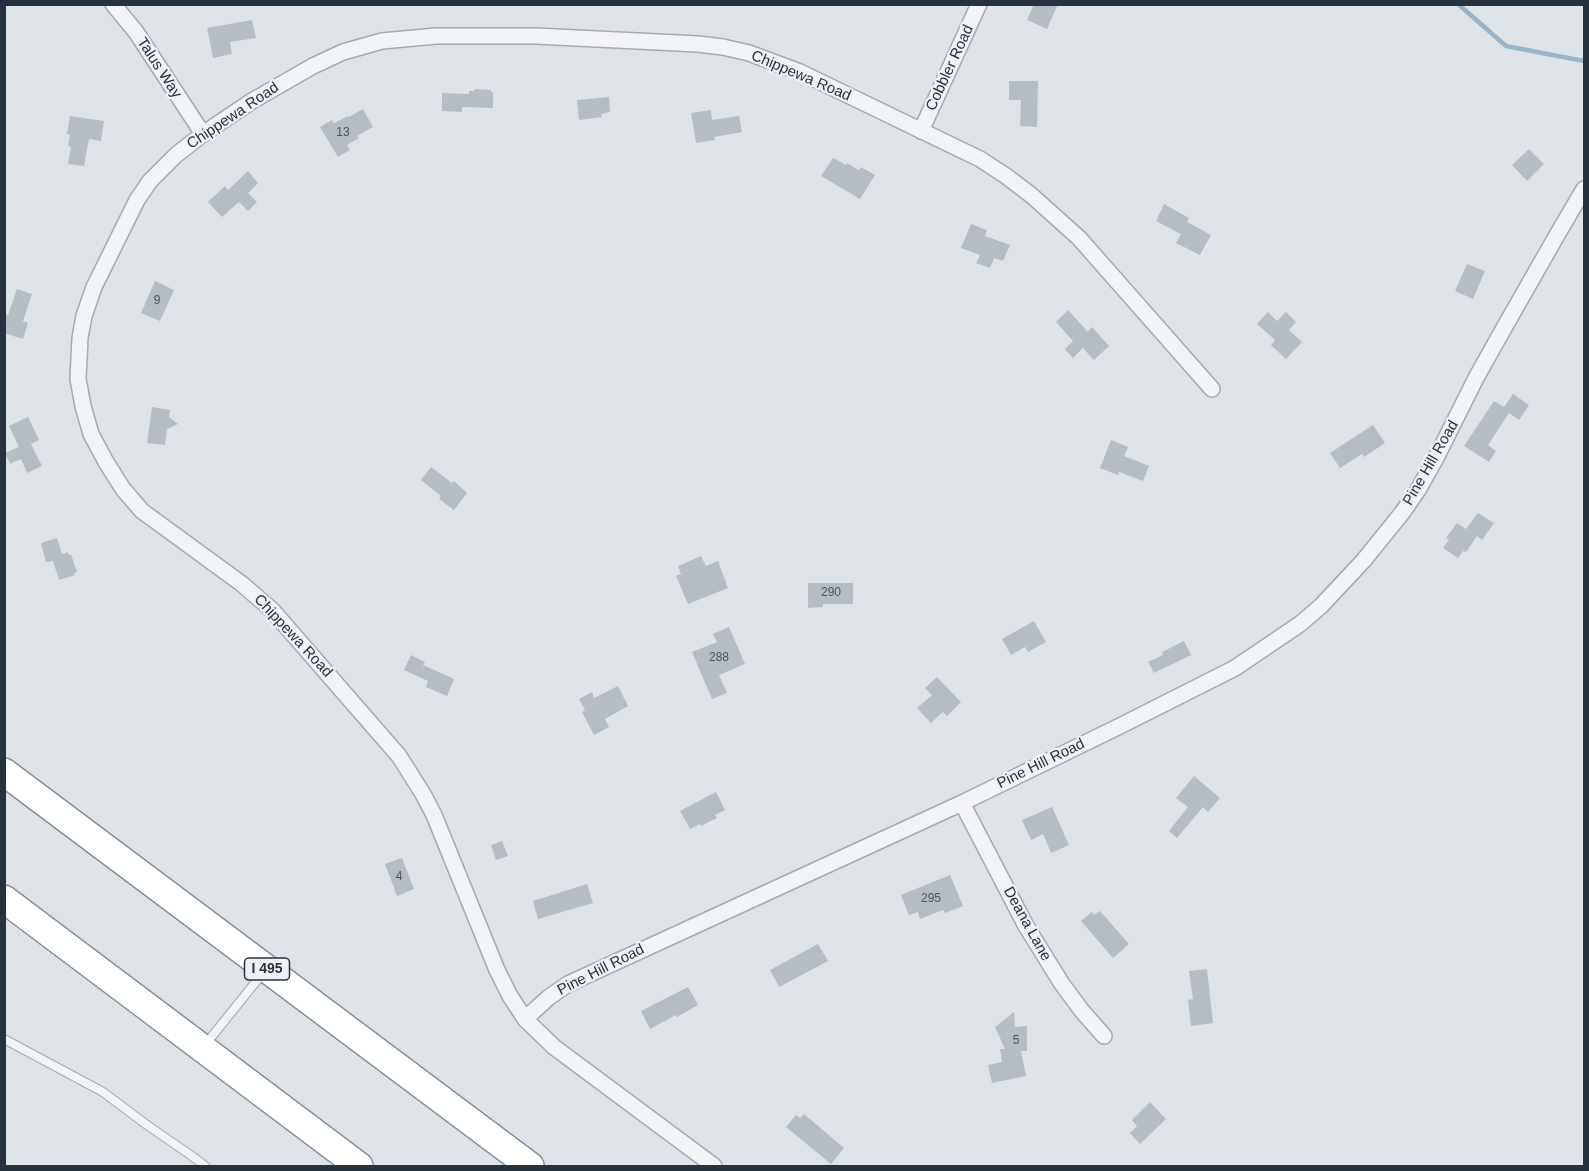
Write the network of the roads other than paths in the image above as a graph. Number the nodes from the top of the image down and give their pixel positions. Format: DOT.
graph roads {
  1 [pos="113,4"];
  2 [pos="979,4"];
  3 [pos="921,131"];
  4 [pos="203,134"];
  5 [pos="1584,189"];
  6 [pos="1212,389"];
  7 [pos="4,772"];
  8 [pos="962,803"];
  9 [pos="4,899"];
  10 [pos="267,969"];
  11 [pos="525,1019"];
  12 [pos="1104,1036"];
  13 [pos="4,1039"];
  14 [pos="202,1048"];
  15 [pos="205,1167"];
  16 [pos="359,1167"];
  17 [pos="530,1167"];
  18 [pos="714,1167"];
  1 -- 4 [label="street, Talus Way"];
  2 -- 3 [label="street, Cobbler Road"];
  3 -- 4 [label="street, Chippewa Road"];
  3 -- 6 [label="street, Chippewa Road"];
  4 -- 11 [label="street, Chippewa Road"];
  5 -- 8 [label="street, Pine Hill Road"];
  7 -- 10 [label="highway, I 495"];
  8 -- 11 [label="street, Pine Hill Road"];
  8 -- 12 [label="street, Deana Lane"];
  9 -- 14 [label="highway"];
  10 -- 14 [label="lane"];
  10 -- 17 [label="highway, I 495"];
  11 -- 18 [label="street"];
  13 -- 15 [label="lane"];
  14 -- 16 [label="highway"];
}
